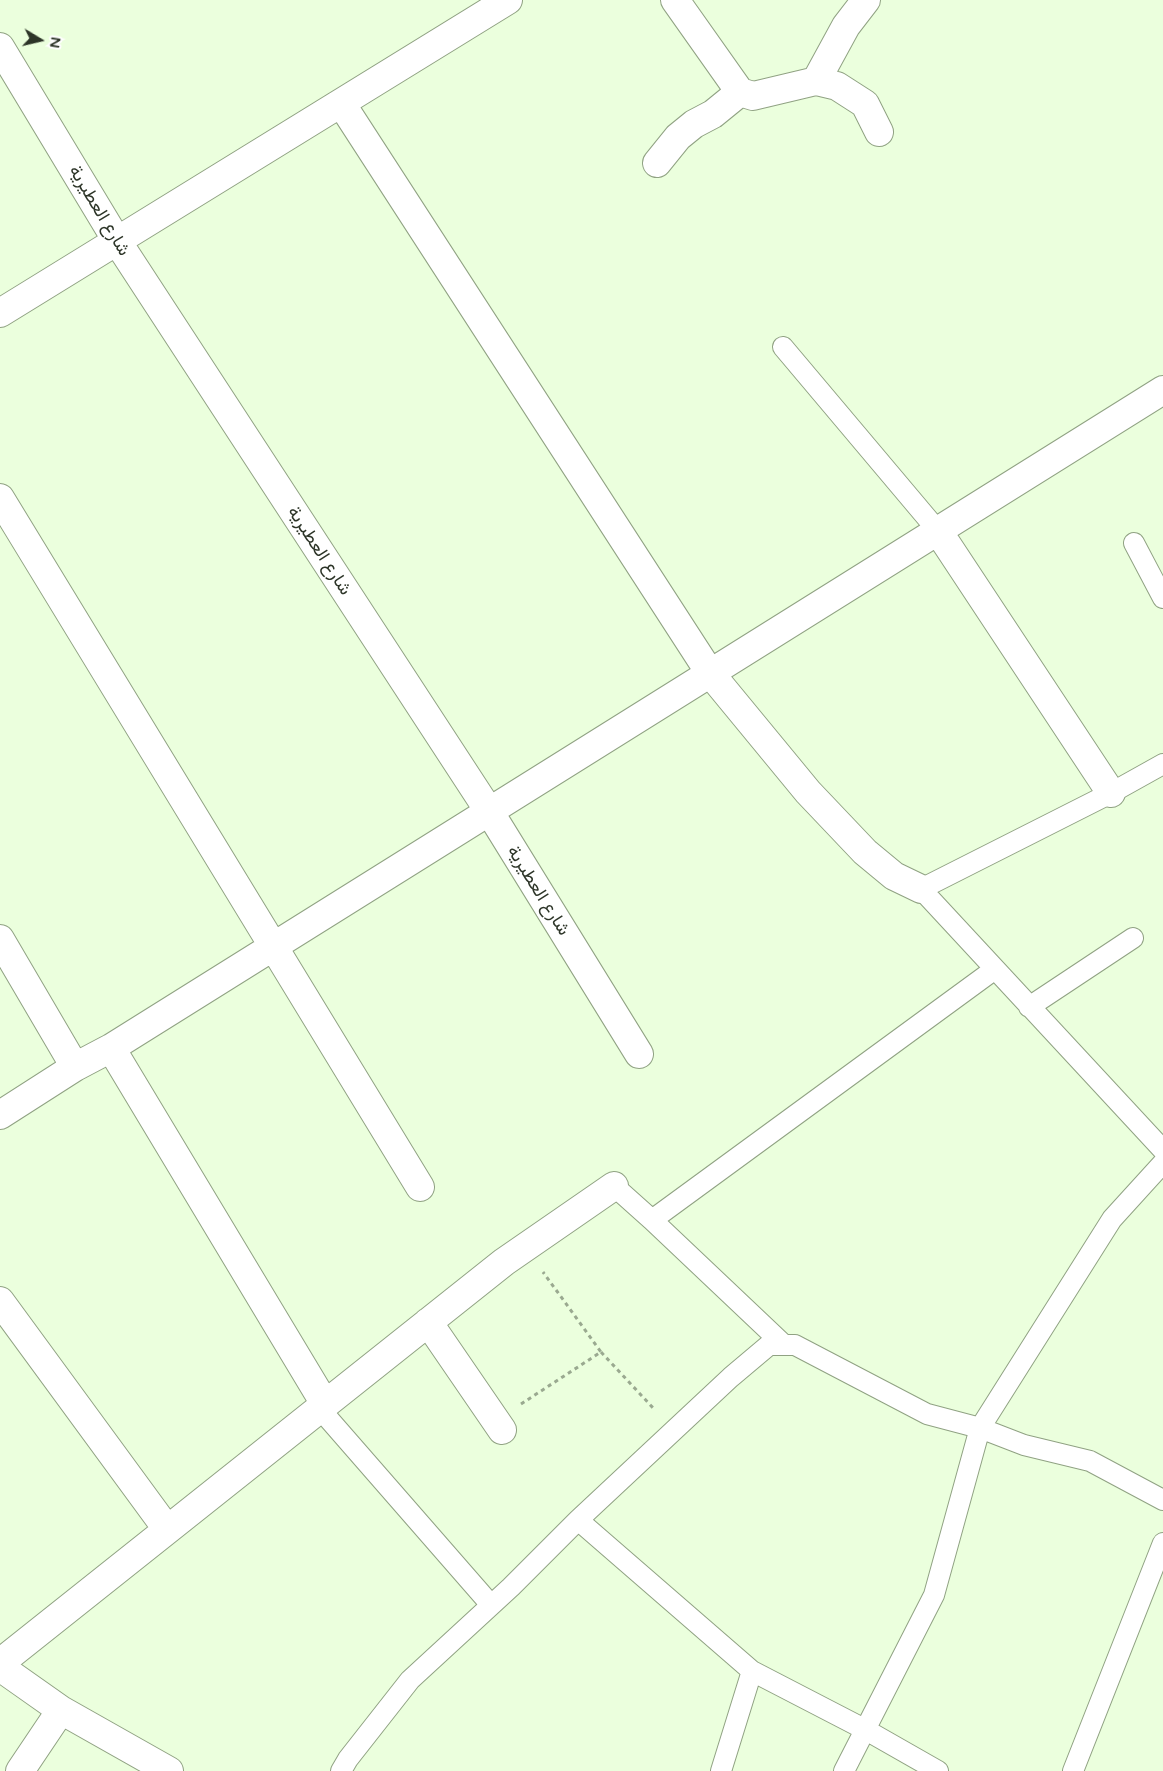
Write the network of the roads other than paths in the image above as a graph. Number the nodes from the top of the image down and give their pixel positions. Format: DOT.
graph roads {
  1 [pos="508,0"];
  2 [pos="675,0"];
  3 [pos="866,0"];
  4 [pos="0,46"];
  5 [pos="816,81"];
  6 [pos="740,92"];
  7 [pos="341,103"];
  8 [pos="879,132"];
  9 [pos="657,163"];
  10 [pos="117,241"];
  11 [pos="0,313"];
  12 [pos="783,347"];
  13 [pos="1163,390"];
  14 [pos="0,498"];
  15 [pos="938,531"];
  16 [pos="1134,543"];
  17 [pos="1163,598"];
  18 [pos="710,673"];
  19 [pos="1163,764"];
  20 [pos="1111,793"];
  21 [pos="488,811"];
  22 [pos="921,889"];
  23 [pos="1133,938"];
  24 [pos="0,939"];
  25 [pos="273,946"];
  26 [pos="995,970"];
  27 [pos="1030,1007"];
  28 [pos="111,1048"];
  29 [pos="639,1054"];
  30 [pos="75,1067"];
  31 [pos="0,1115"];
  32 [pos="1163,1150"];
  33 [pos="1163,1163"];
  34 [pos="614,1186"];
  35 [pos="420,1188"];
  36 [pos="652,1220"];
  37 [pos="0,1300"];
  38 [pos="428,1322"];
  39 [pos="784,1345"];
  40 [pos="322,1406"];
  41 [pos="498,1425"];
  42 [pos="980,1428"];
  43 [pos="1163,1500"];
  44 [pos="578,1520"];
  45 [pos="167,1529"];
  46 [pos="1163,1544"];
  47 [pos="491,1605"];
  48 [pos="0,1662"];
  49 [pos="0,1667"];
  50 [pos="752,1671"];
  51 [pos="61,1710"];
  52 [pos="866,1730"];
  53 [pos="20,1771"];
  54 [pos="168,1771"];
  55 [pos="341,1771"];
  56 [pos="721,1771"];
  57 [pos="844,1771"];
  58 [pos="938,1771"];
  59 [pos="1073,1771"];
  1 -- 7 [label="street"];
  2 -- 6 [label="street"];
  3 -- 5 [label="street"];
  4 -- 10 [label="street, شارع العطيرية"];
  5 -- 6 [label="street"];
  5 -- 8 [label="street"];
  6 -- 9 [label="street"];
  7 -- 10 [label="street"];
  7 -- 18 [label="street"];
  10 -- 11 [label="street"];
  10 -- 21 [label="street, شارع العطيرية"];
  12 -- 15 [label="lane"];
  13 -- 15 [label="street"];
  14 -- 25 [label="street"];
  15 -- 18 [label="street"];
  15 -- 20 [label="street"];
  16 -- 17 [label="lane"];
  18 -- 21 [label="street"];
  18 -- 22 [label="street"];
  19 -- 20 [label="lane"];
  20 -- 22 [label="lane"];
  21 -- 25 [label="street"];
  21 -- 29 [label="street, شارع العطيرية"];
  22 -- 26 [label="lane"];
  23 -- 27 [label="lane"];
  24 -- 30 [label="street"];
  25 -- 28 [label="street"];
  25 -- 35 [label="street"];
  26 -- 27 [label="lane"];
  26 -- 36 [label="lane"];
  27 -- 32 [label="lane"];
  28 -- 30 [label="street"];
  28 -- 40 [label="street"];
  30 -- 31 [label="street"];
  33 -- 42 [label="lane"];
  34 -- 36 [label="lane"];
  34 -- 38 [label="street"];
  36 -- 39 [label="lane"];
  37 -- 45 [label="street"];
  38 -- 40 [label="street"];
  38 -- 41 [label="street"];
  39 -- 42 [label="lane"];
  39 -- 44 [label="lane"];
  40 -- 45 [label="street"];
  40 -- 47 [label="lane"];
  42 -- 43 [label="lane"];
  42 -- 52 [label="lane"];
  44 -- 47 [label="lane"];
  44 -- 50 [label="lane"];
  45 -- 48 [label="street"];
  46 -- 59 [label="lane"];
  47 -- 55 [label="lane"];
  49 -- 51 [label="street"];
  50 -- 52 [label="lane"];
  50 -- 56 [label="lane"];
  51 -- 53 [label="street"];
  51 -- 54 [label="street"];
  52 -- 57 [label="lane"];
  52 -- 58 [label="lane"];
}
